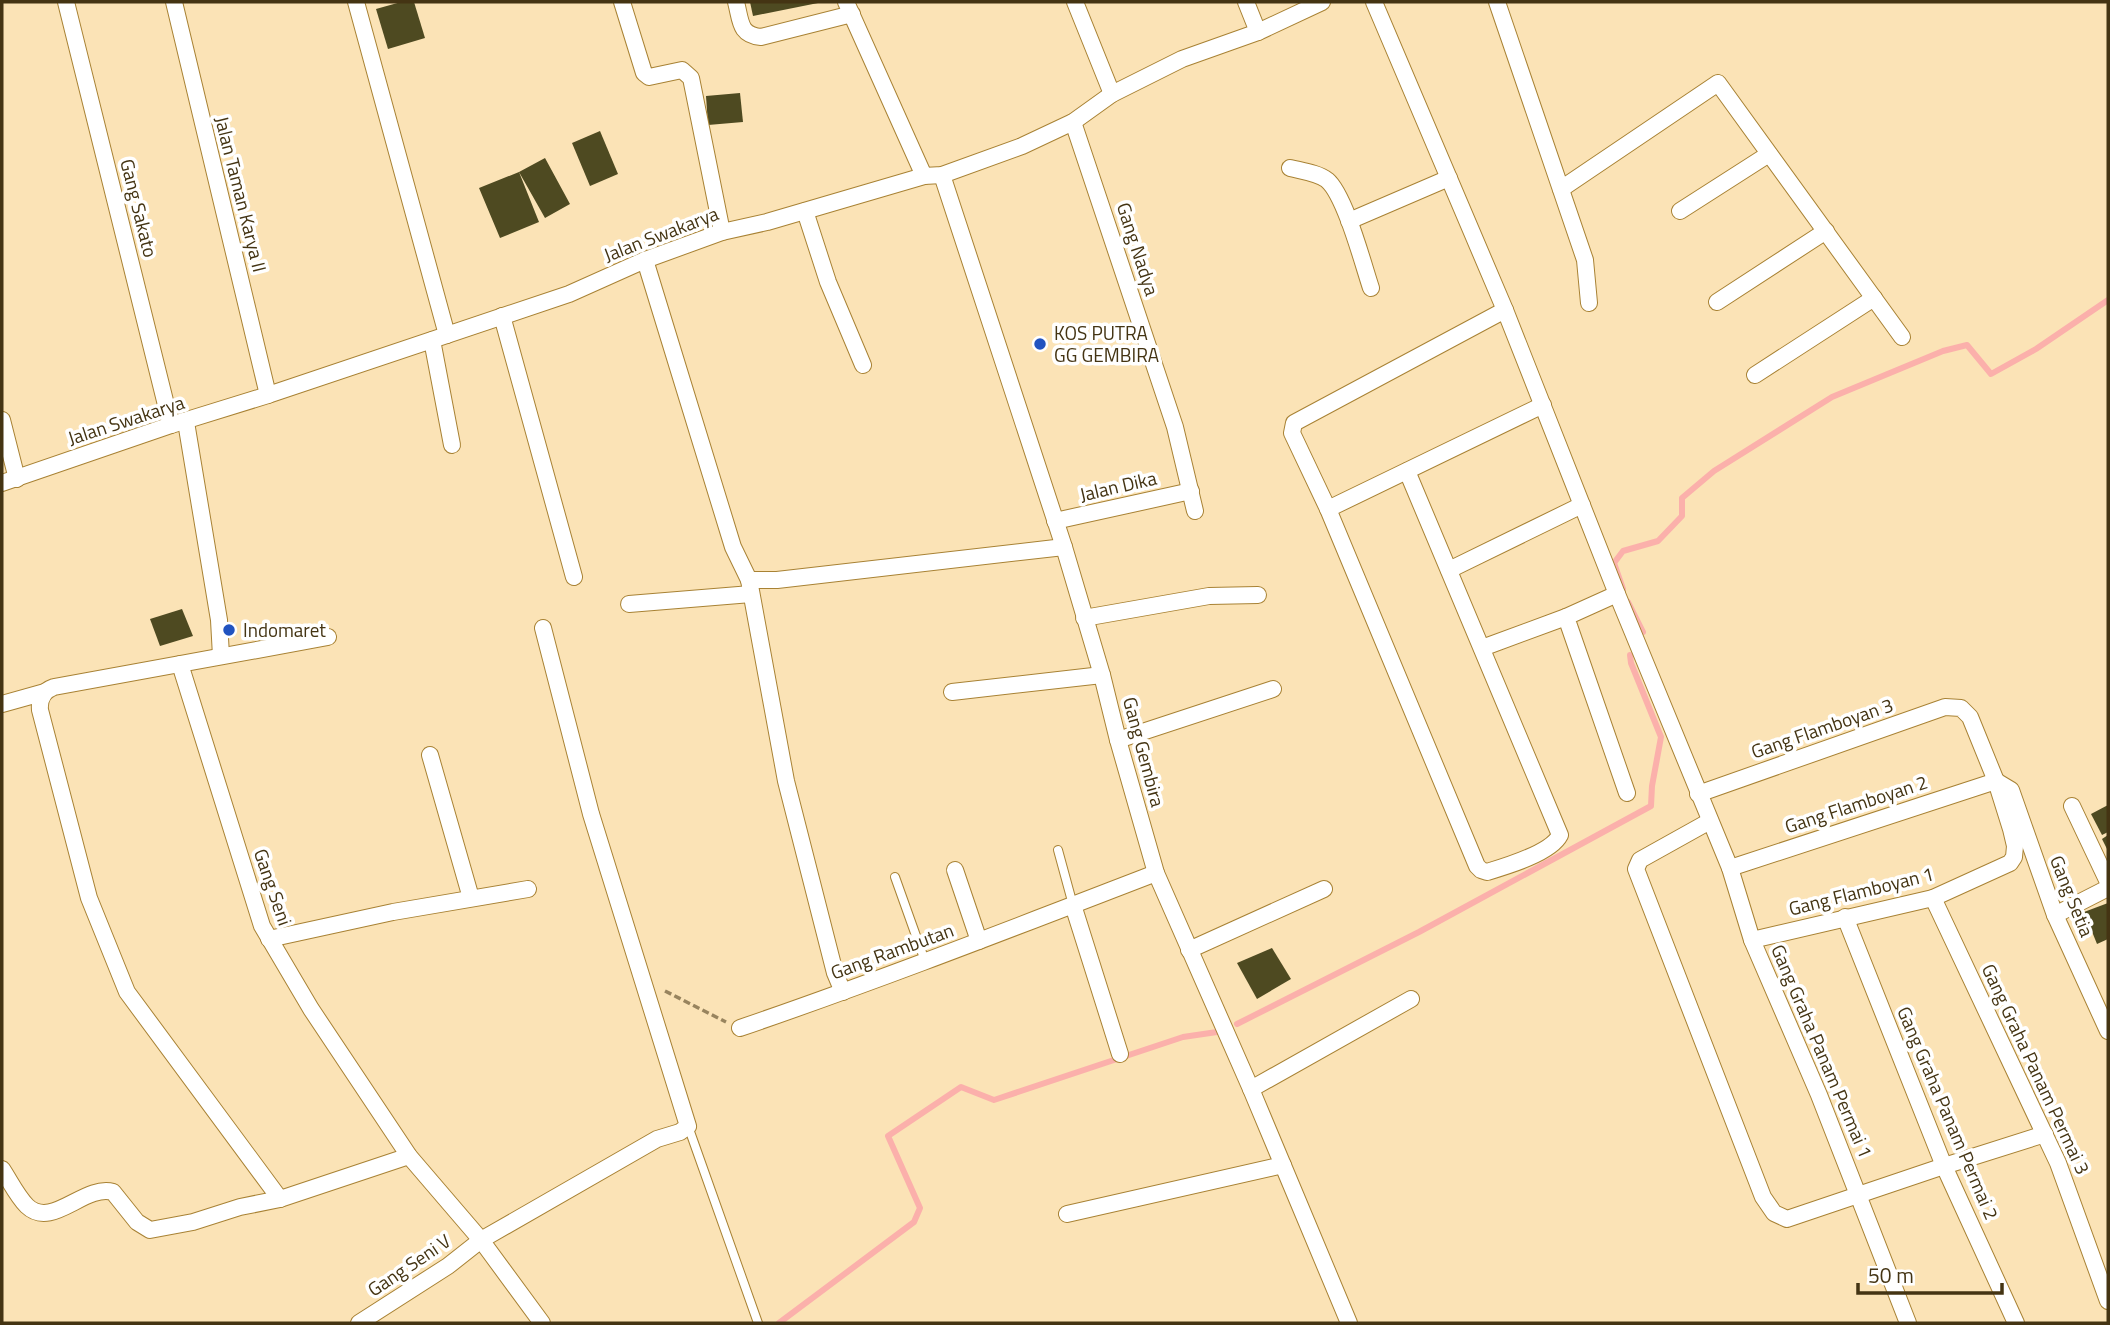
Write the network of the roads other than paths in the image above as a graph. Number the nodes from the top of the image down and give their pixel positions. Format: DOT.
graph roads {
  1 [pos="66,2"];
  2 [pos="174,2"];
  3 [pos="356,2"];
  4 [pos="622,2"];
  5 [pos="736,2"];
  6 [pos="1075,2"];
  7 [pos="1246,2"];
  8 [pos="1322,2"];
  9 [pos="1374,2"];
  10 [pos="1497,2"];
  11 [pos="849,8"];
  12 [pos="1258,33"];
  13 [pos="1112,94"];
  14 [pos="1073,122"];
  15 [pos="1769,153"];
  16 [pos="1290,168"];
  17 [pos="942,175"];
  18 [pos="925,176"];
  19 [pos="1449,178"];
  20 [pos="1561,189"];
  21 [pos="805,211"];
  22 [pos="1680,211"];
  23 [pos="1349,221"];
  24 [pos="722,232"];
  25 [pos="1826,232"];
  26 [pos="645,260"];
  27 [pos="1371,288"];
  28 [pos="1874,298"];
  29 [pos="1717,302"];
  30 [pos="1590,303"];
  31 [pos="1505,310"];
  32 [pos="502,316"];
  33 [pos="440,337"];
  34 [pos="1902,337"];
  35 [pos="863,365"];
  36 [pos="1755,376"];
  37 [pos="268,395"];
  38 [pos="1543,405"];
  39 [pos="2,420"];
  40 [pos="178,424"];
  41 [pos="452,445"];
  42 [pos="1407,471"];
  43 [pos="9,481"];
  44 [pos="1191,491"];
  45 [pos="1583,505"];
  46 [pos="1328,509"];
  47 [pos="1195,511"];
  48 [pos="1055,521"];
  49 [pos="1063,547"];
  50 [pos="1449,570"];
  51 [pos="574,577"];
  52 [pos="750,587"];
  53 [pos="1616,594"];
  54 [pos="1258,595"];
  55 [pos="629,604"];
  56 [pos="1566,617"];
  57 [pos="1084,618"];
  58 [pos="542,628"];
  59 [pos="328,637"];
  60 [pos="1482,648"];
  61 [pos="221,656"];
  62 [pos="180,664"];
  63 [pos="1102,675"];
  64 [pos="1273,689"];
  65 [pos="45,692"];
  66 [pos="952,692"];
  67 [pos="2,704"];
  68 [pos="1118,740"];
  69 [pos="430,755"];
  70 [pos="1996,781"];
  71 [pos="1627,793"];
  72 [pos="1698,794"];
  73 [pos="2072,806"];
  74 [pos="1710,821"];
  75 [pos="1058,850"];
  76 [pos="1730,868"];
  77 [pos="955,870"];
  78 [pos="1156,873"];
  79 [pos="895,877"];
  80 [pos="2108,882"];
  81 [pos="2108,888"];
  82 [pos="527,889"];
  83 [pos="1324,889"];
  84 [pos="471,898"];
  85 [pos="1933,898"];
  86 [pos="1073,905"];
  87 [pos="2055,915"];
  88 [pos="1845,917"];
  89 [pos="269,939"];
  90 [pos="1752,940"];
  91 [pos="979,942"];
  92 [pos="1189,950"];
  93 [pos="925,961"];
  94 [pos="843,992"];
  95 [pos="1411,999"];
  96 [pos="740,1028"];
  97 [pos="2108,1031"];
  98 [pos="1120,1055"];
  99 [pos="1251,1090"];
  100 [pos="688,1126"];
  101 [pos="2045,1134"];
  102 [pos="409,1156"];
  103 [pos="1283,1165"];
  104 [pos="1944,1166"];
  105 [pos="2,1169"];
  106 [pos="1858,1195"];
  107 [pos="280,1199"];
  108 [pos="1067,1214"];
  109 [pos="481,1240"];
  110 [pos="2108,1301"];
  111 [pos="359,1323"];
  112 [pos="542,1323"];
  113 [pos="758,1323"];
  114 [pos="1349,1323"];
  115 [pos="1908,1323"];
  116 [pos="2016,1323"];
  1 -- 40 [label="street, Gang Sakato"];
  2 -- 37 [label="street, Jalan Taman Karya II"];
  3 -- 33 [label="street"];
  4 -- 24 [label="street"];
  5 -- 11 [label="street"];
  6 -- 13 [label="street"];
  7 -- 12 [label="street"];
  8 -- 12 [label="street, Jalan Swakarya"];
  9 -- 19 [label="street, Gang Graha Panam Permai 1"];
  10 -- 20 [label="street"];
  11 -- 18 [label="street"];
  12 -- 13 [label="street, Jalan Swakarya"];
  13 -- 14 [label="street, Jalan Swakarya"];
  14 -- 17 [label="street, Jalan Swakarya"];
  14 -- 44 [label="street, Gang Nadya"];
  15 -- 20 [label="street"];
  15 -- 22 [label="street"];
  15 -- 25 [label="street"];
  16 -- 23 [label="street"];
  17 -- 18 [label="street, Jalan Swakarya"];
  17 -- 48 [label="street, Gang Gembira"];
  18 -- 21 [label="street, Jalan Swakarya"];
  19 -- 23 [label="street"];
  19 -- 31 [label="street, Gang Graha Panam Permai 1"];
  20 -- 30 [label="street"];
  21 -- 24 [label="street, Jalan Swakarya"];
  21 -- 35 [label="street"];
  23 -- 27 [label="street"];
  24 -- 26 [label="street, Jalan Swakarya"];
  25 -- 28 [label="street"];
  25 -- 29 [label="street"];
  26 -- 32 [label="street, Jalan Swakarya"];
  26 -- 52 [label="street"];
  28 -- 34 [label="street"];
  28 -- 36 [label="street"];
  31 -- 38 [label="street, Gang Graha Panam Permai 1"];
  31 -- 46 [label="street"];
  32 -- 33 [label="street, Jalan Swakarya"];
  32 -- 51 [label="street"];
  33 -- 37 [label="street, Jalan Swakarya"];
  33 -- 41 [label="street"];
  37 -- 40 [label="street, Jalan Swakarya"];
  38 -- 42 [label="street"];
  38 -- 45 [label="street, Gang Graha Panam Permai 1"];
  39 -- 43 [label="street"];
  40 -- 43 [label="street, Jalan Swakarya"];
  40 -- 61 [label="street"];
  42 -- 46 [label="street"];
  42 -- 50 [label="street"];
  44 -- 47 [label="street, Gang Nadya"];
  44 -- 48 [label="street, Jalan Dika"];
  45 -- 50 [label="street"];
  45 -- 53 [label="street, Gang Graha Panam Permai 1"];
  46 -- 60 [label="street"];
  48 -- 49 [label="street, Gang Gembira"];
  49 -- 52 [label="street"];
  49 -- 57 [label="street, Gang Gembira"];
  50 -- 60 [label="street"];
  52 -- 55 [label="street"];
  52 -- 94 [label="street"];
  53 -- 56 [label="street"];
  53 -- 72 [label="street, Gang Graha Panam Permai 1"];
  54 -- 57 [label="street"];
  56 -- 60 [label="street"];
  56 -- 71 [label="street"];
  57 -- 63 [label="street, Gang Gembira"];
  58 -- 100 [label="street"];
  59 -- 61 [label="street"];
  61 -- 62 [label="street"];
  62 -- 65 [label="street"];
  62 -- 89 [label="street, Gang Seni"];
  63 -- 66 [label="street"];
  63 -- 68 [label="street, Gang Gembira"];
  64 -- 68 [label="street"];
  65 -- 67 [label="street"];
  65 -- 107 [label="street"];
  68 -- 78 [label="street, Gang Gembira"];
  69 -- 84 [label="street"];
  70 -- 72 [label="street, Gang Flamboyan 3"];
  70 -- 76 [label="street, Gang Flamboyan 2"];
  70 -- 85 [label="street, Gang Flamboyan 1"];
  70 -- 87 [label="street, Gang Setia"];
  72 -- 74 [label="street, Gang Graha Panam Permai 1"];
  73 -- 80 [label="street"];
  74 -- 76 [label="street, Gang Graha Panam Permai 1"];
  74 -- 106 [label="street"];
  75 -- 86 [label="lane"];
  76 -- 90 [label="street, Gang Graha Panam Permai 1"];
  77 -- 91 [label="street"];
  78 -- 86 [label="street, Gang Rambutan"];
  78 -- 92 [label="street, Gang Gembira"];
  79 -- 93 [label="lane"];
  81 -- 87 [label="street"];
  82 -- 84 [label="street"];
  83 -- 92 [label="street"];
  84 -- 89 [label="street"];
  85 -- 88 [label="street, Gang Flamboyan 1"];
  85 -- 101 [label="street, Gang Graha Panam Permai 3"];
  86 -- 91 [label="street, Gang Rambutan"];
  86 -- 98 [label="street"];
  87 -- 97 [label="street, Gang Setia"];
  88 -- 90 [label="street, Gang Flamboyan 1"];
  88 -- 104 [label="street, Gang Graha Panam Permai 2"];
  89 -- 102 [label="street, Gang Seni"];
  90 -- 106 [label="street, Gang Graha Panam Permai 1"];
  91 -- 93 [label="street, Gang Rambutan"];
  92 -- 99 [label="street, Gang Gembira"];
  93 -- 94 [label="street, Gang Rambutan"];
  94 -- 96 [label="street, Gang Rambutan"];
  95 -- 99 [label="street"];
  99 -- 103 [label="street, Gang Gembira"];
  100 -- 109 [label="street, Gang Seni V"];
  100 -- 113 [label="lane"];
  101 -- 104 [label="street"];
  101 -- 110 [label="street, Gang Graha Panam Permai 3"];
  102 -- 107 [label="street"];
  102 -- 109 [label="street, Gang Seni"];
  103 -- 108 [label="street"];
  103 -- 114 [label="street, Gang Gembira"];
  104 -- 106 [label="street"];
  104 -- 116 [label="street, Gang Graha Panam Permai 2"];
  105 -- 107 [label="street"];
  106 -- 115 [label="street, Gang Graha Panam Permai 1"];
  109 -- 111 [label="street, Gang Seni V"];
  109 -- 112 [label="street, Gang Seni"];
}
